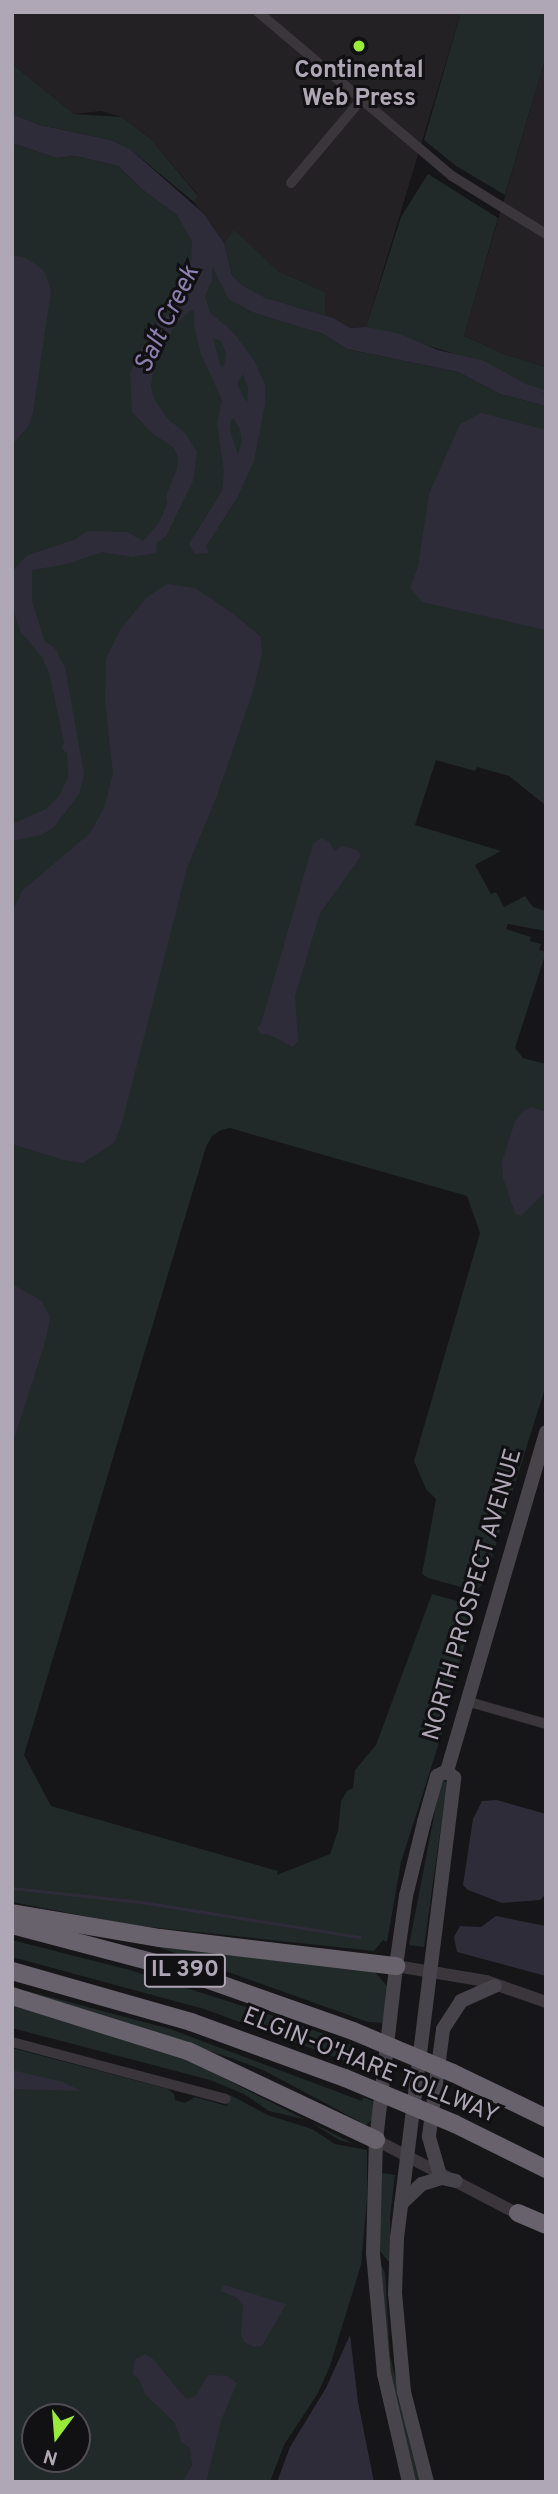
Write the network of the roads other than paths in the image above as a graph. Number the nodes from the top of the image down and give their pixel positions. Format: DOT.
graph roads {
  1 [pos="258,12"];
  2 [pos="361,100"];
  3 [pos="291,183"];
  4 [pos="546,234"];
  5 [pos="546,1432"];
  6 [pos="466,1701"];
  7 [pos="546,1724"];
  8 [pos="447,1771"];
  9 [pos="12,1913"];
  10 [pos="12,1925"];
  11 [pos="396,1966"];
  12 [pos="429,1970"];
  13 [pos="12,1971"];
  14 [pos="495,1986"];
  15 [pos="12,1996"];
  16 [pos="546,2002"];
  17 [pos="12,2042"];
  18 [pos="226,2099"];
  19 [pos="546,2118"];
  20 [pos="376,2140"];
  21 [pos="407,2155"];
  22 [pos="546,2169"];
  23 [pos="439,2172"];
  24 [pos="456,2180"];
  25 [pos="401,2204"];
  26 [pos="518,2213"];
  27 [pos="546,2227"];
  28 [pos="409,2482"];
  29 [pos="426,2482"];
  1 -- 2 [label="street"];
  2 -- 3 [label="street"];
  2 -- 4 [label="street"];
  5 -- 6 [label="main road, NORTH PROSPECT AVENUE"];
  6 -- 7 [label="street"];
  6 -- 8 [label="main road, NORTH PROSPECT AVENUE"];
  8 -- 11 [label="main road, NORTH PROSPECT AVENUE"];
  8 -- 12 [label="main road, NORTH PROSPECT AVENUE"];
  9 -- 11 [label="highway"];
  10 -- 19 [label="highway, ELGIN-O'HARE TOLLWAY / IL 390, bridge"];
  11 -- 12 [label="street"];
  11 -- 20 [label="main road, NORTH PROSPECT AVENUE"];
  12 -- 14 [label="street"];
  12 -- 21 [label="main road, NORTH PROSPECT AVENUE"];
  13 -- 22 [label="highway, ELGIN-O'HARE TOLLWAY / IL 390, bridge"];
  14 -- 16 [label="street"];
  14 -- 23 [label="main road"];
  15 -- 20 [label="highway"];
  17 -- 18 [label="street"];
  20 -- 21 [label="street"];
  20 -- 28 [label="main road, NORTH PROSPECT AVENUE"];
  21 -- 23 [label="street"];
  21 -- 25 [label="main road, NORTH PROSPECT AVENUE"];
  23 -- 24 [label="street"];
  24 -- 25 [label="main road"];
  24 -- 26 [label="street"];
  25 -- 29 [label="main road, NORTH PROSPECT AVENUE"];
  26 -- 27 [label="highway"];
}
